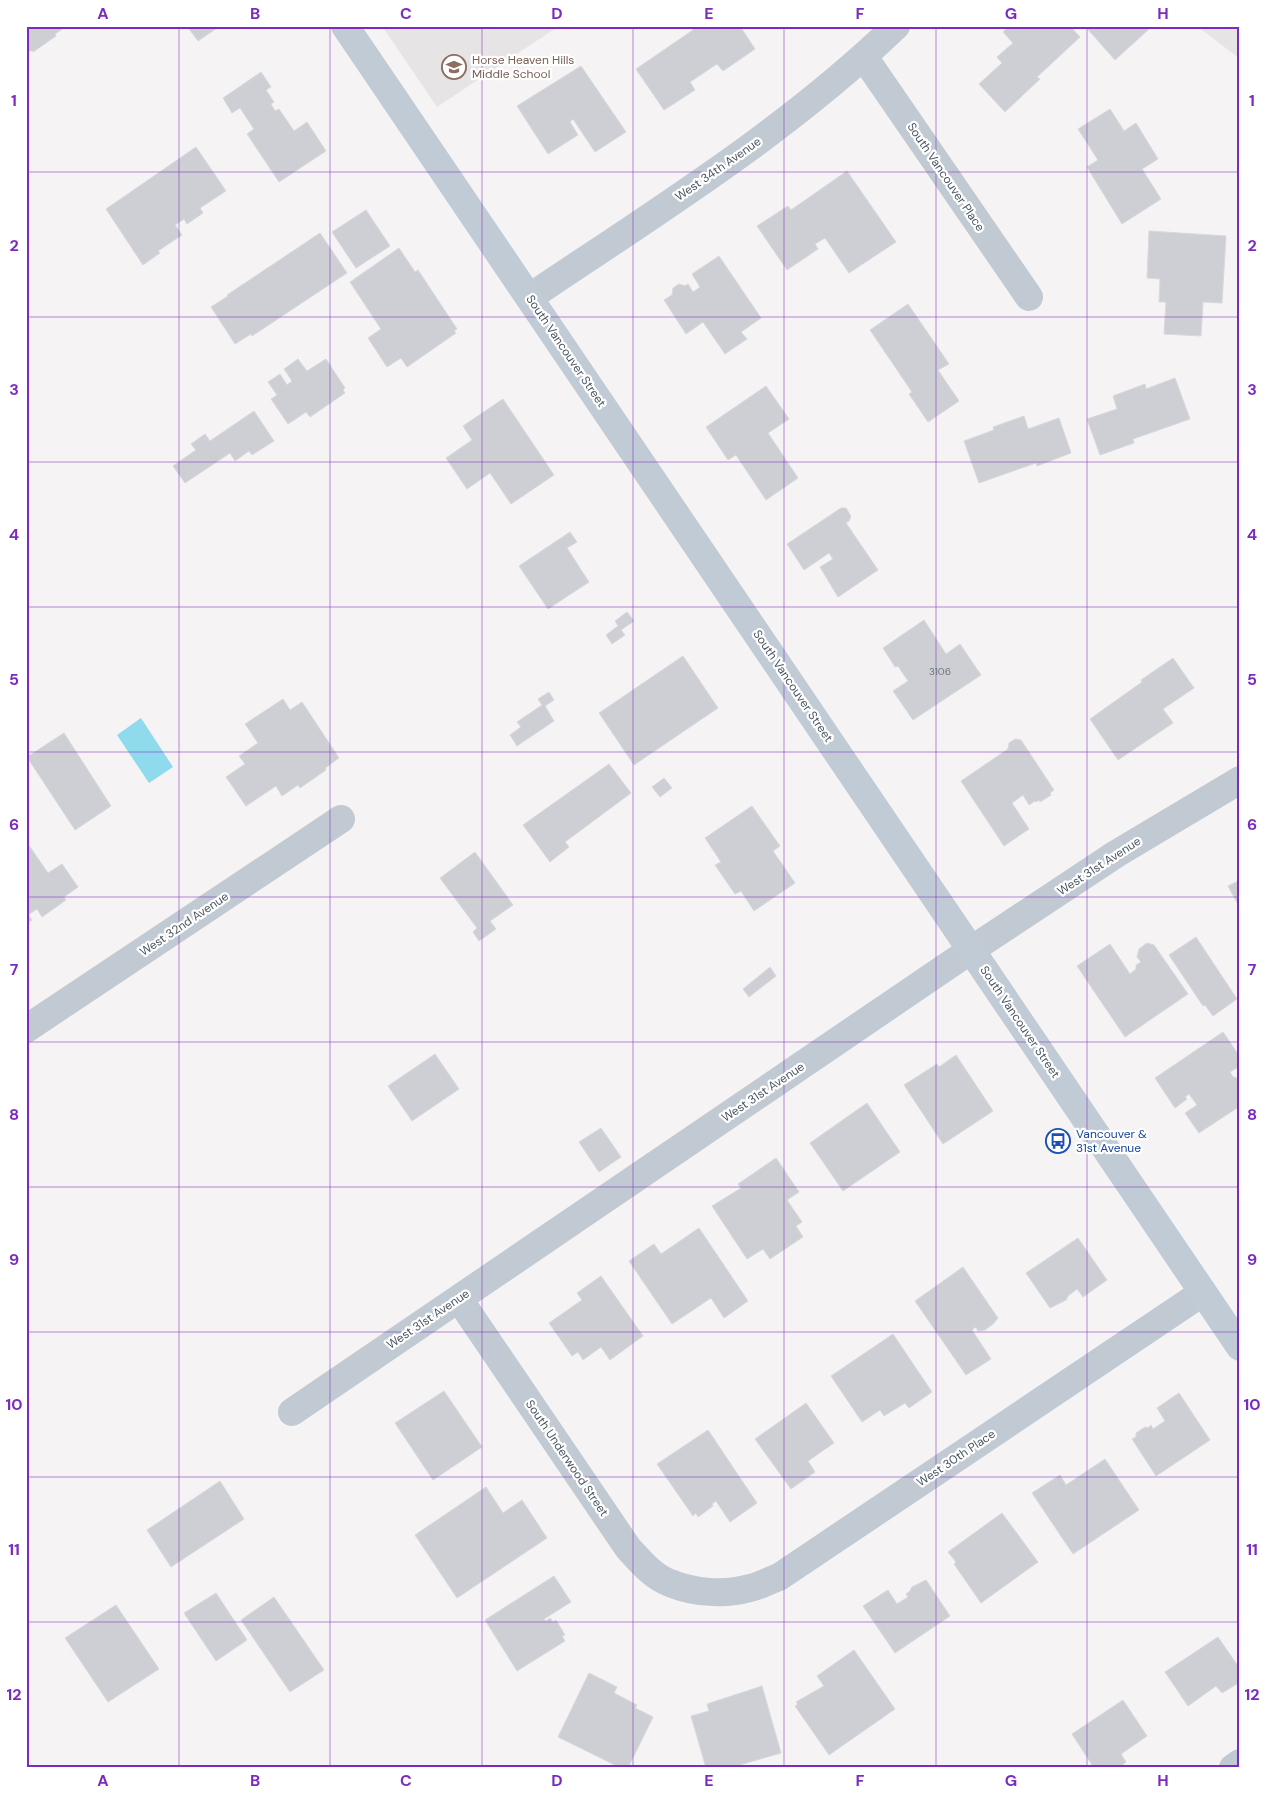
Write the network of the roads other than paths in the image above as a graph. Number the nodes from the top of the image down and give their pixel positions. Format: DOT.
graph roads {
  1 [pos="345,26"];
  2 [pos="896,26"];
  3 [pos="864,57"];
  4 [pos="530,297"];
  5 [pos="1029,297"];
  6 [pos="1240,780"];
  7 [pos="341,819"];
  8 [pos="971,950"];
  9 [pos="26,1029"];
  10 [pos="1202,1292"];
  11 [pos="459,1299"];
  12 [pos="1240,1347"];
  13 [pos="292,1412"];
  14 [pos="697,1590"];
  15 [pos="1240,1763"];
  16 [pos="1233,1768"];
  1 -- 4 [label="street, South Vancouver Street"];
  2 -- 3 [label="street, West 34th Avenue"];
  3 -- 4 [label="street, West 34th Avenue"];
  3 -- 5 [label="street, South Vancouver Place"];
  4 -- 8 [label="street, South Vancouver Street"];
  6 -- 8 [label="street, West 31st Avenue"];
  7 -- 9 [label="street, West 32nd Avenue"];
  8 -- 10 [label="street, South Vancouver Street"];
  8 -- 11 [label="street, West 31st Avenue"];
  10 -- 12 [label="street, South Vancouver Street"];
  10 -- 14 [label="street, West 30th Place"];
  11 -- 13 [label="street, West 31st Avenue"];
  11 -- 14 [label="street, South Underwood Street"];
  15 -- 16 [label="street"];
}
